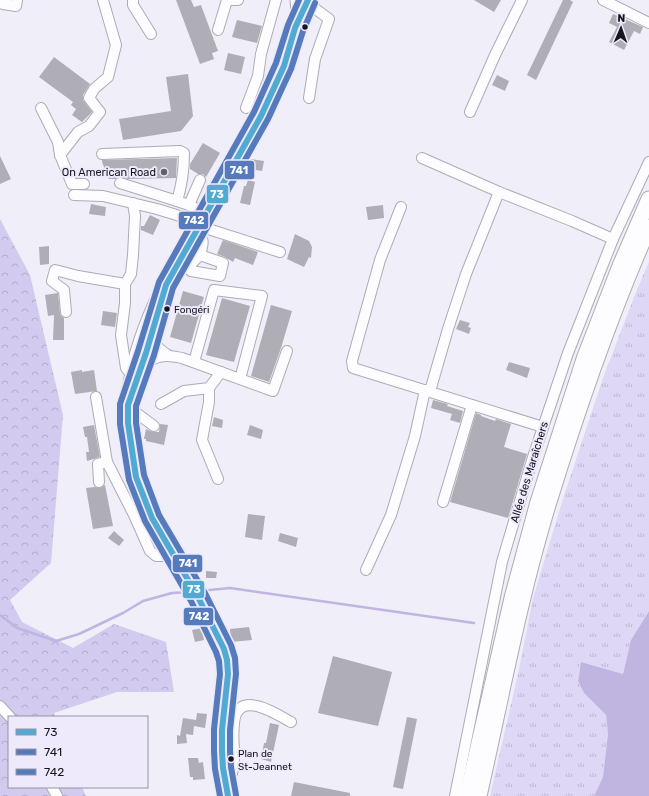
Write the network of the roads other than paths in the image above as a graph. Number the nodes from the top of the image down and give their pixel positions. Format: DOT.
graph roads {
  1 [pos="17,0"];
  2 [pos="103,0"];
  3 [pos="133,0"];
  4 [pos="227,0"];
  5 [pos="238,0"];
  6 [pos="276,0"];
  7 [pos="298,0"];
  8 [pos="308,0"];
  9 [pos="522,0"];
  10 [pos="604,0"];
  11 [pos="0,2"];
  12 [pos="649,23"];
  13 [pos="295,28"];
  14 [pos="218,30"];
  15 [pos="151,34"];
  16 [pos="308,98"];
  17 [pos="41,108"];
  18 [pos="246,108"];
  19 [pos="470,112"];
  20 [pos="102,154"];
  21 [pos="60,155"];
  22 [pos="422,158"];
  23 [pos="649,162"];
  24 [pos="200,180"];
  25 [pos="84,184"];
  26 [pos="120,184"];
  27 [pos="499,192"];
  28 [pos="74,195"];
  29 [pos="649,199"];
  30 [pos="177,201"];
  31 [pos="133,203"];
  32 [pos="189,205"];
  33 [pos="401,207"];
  34 [pos="206,213"];
  35 [pos="649,227"];
  36 [pos="197,229"];
  37 [pos="613,239"];
  38 [pos="280,252"];
  39 [pos="200,255"];
  40 [pos="125,284"];
  41 [pos="166,285"];
  42 [pos="66,312"];
  43 [pos="152,330"];
  44 [pos="140,340"];
  45 [pos="287,351"];
  46 [pos="158,355"];
  47 [pos="194,362"];
  48 [pos="136,371"];
  49 [pos="221,372"];
  50 [pos="240,379"];
  51 [pos="209,388"];
  52 [pos="427,391"];
  53 [pos="96,397"];
  54 [pos="161,404"];
  55 [pos="472,405"];
  56 [pos="128,407"];
  57 [pos="154,426"];
  58 [pos="543,427"];
  59 [pos="107,462"];
  60 [pos="218,479"];
  61 [pos="99,482"];
  62 [pos="443,502"];
  63 [pos="172,553"];
  64 [pos="366,570"];
  65 [pos="0,706"];
  66 [pos="9,716"];
  67 [pos="291,722"];
  68 [pos="224,778"];
  69 [pos="228,796"];
  70 [pos="455,796"];
  71 [pos="468,796"];
  72 [pos="479,796"];
  1 -- 11 [label="street"];
  2 -- 21 [label="street"];
  3 -- 15 [label="street"];
  4 -- 5 [label="street"];
  4 -- 14 [label="street"];
  6 -- 18 [label="street"];
  7 -- 8 [label="main road"];
  7 -- 13 [label="main road"];
  8 -- 13 [label="main road"];
  8 -- 16 [label="street"];
  9 -- 19 [label="street"];
  10 -- 12 [label="street"];
  13 -- 34 [label="main road"];
  17 -- 21 [label="street"];
  20 -- 30 [label="street"];
  21 -- 25 [label="street"];
  22 -- 27 [label="street"];
  23 -- 37 [label="street, Allée des Maraîchers"];
  24 -- 32 [label="street"];
  26 -- 30 [label="street"];
  27 -- 37 [label="street"];
  27 -- 52 [label="street"];
  28 -- 31 [label="street"];
  29 -- 71 [label="highway"];
  30 -- 32 [label="street"];
  31 -- 36 [label="street"];
  31 -- 40 [label="street"];
  32 -- 34 [label="street"];
  33 -- 52 [label="street"];
  34 -- 36 [label="main road"];
  35 -- 72 [label="highway"];
  36 -- 38 [label="street"];
  36 -- 39 [label="street"];
  36 -- 41 [label="main road"];
  37 -- 58 [label="street, Allée des Maraîchers"];
  40 -- 42 [label="street"];
  40 -- 48 [label="street"];
  41 -- 43 [label="main road"];
  41 -- 44 [label="main road"];
  43 -- 46 [label="main road"];
  43 -- 46 [label="street"];
  44 -- 46 [label="street"];
  44 -- 48 [label="main road"];
  45 -- 50 [label="street"];
  46 -- 47 [label="street"];
  46 -- 48 [label="main road"];
  47 -- 49 [label="street"];
  47 -- 50 [label="street"];
  48 -- 56 [label="main road"];
  49 -- 50 [label="street"];
  49 -- 51 [label="street"];
  51 -- 54 [label="street"];
  51 -- 60 [label="street"];
  52 -- 55 [label="street"];
  52 -- 64 [label="street"];
  53 -- 59 [label="street"];
  55 -- 58 [label="street"];
  55 -- 62 [label="street"];
  56 -- 57 [label="street"];
  56 -- 63 [label="main road"];
  58 -- 70 [label="street, Allée des Maraîchers"];
  59 -- 61 [label="street"];
  59 -- 63 [label="street"];
  63 -- 68 [label="main road"];
  65 -- 66 [label="street"];
  67 -- 68 [label="street"];
  68 -- 69 [label="main road"];
}
